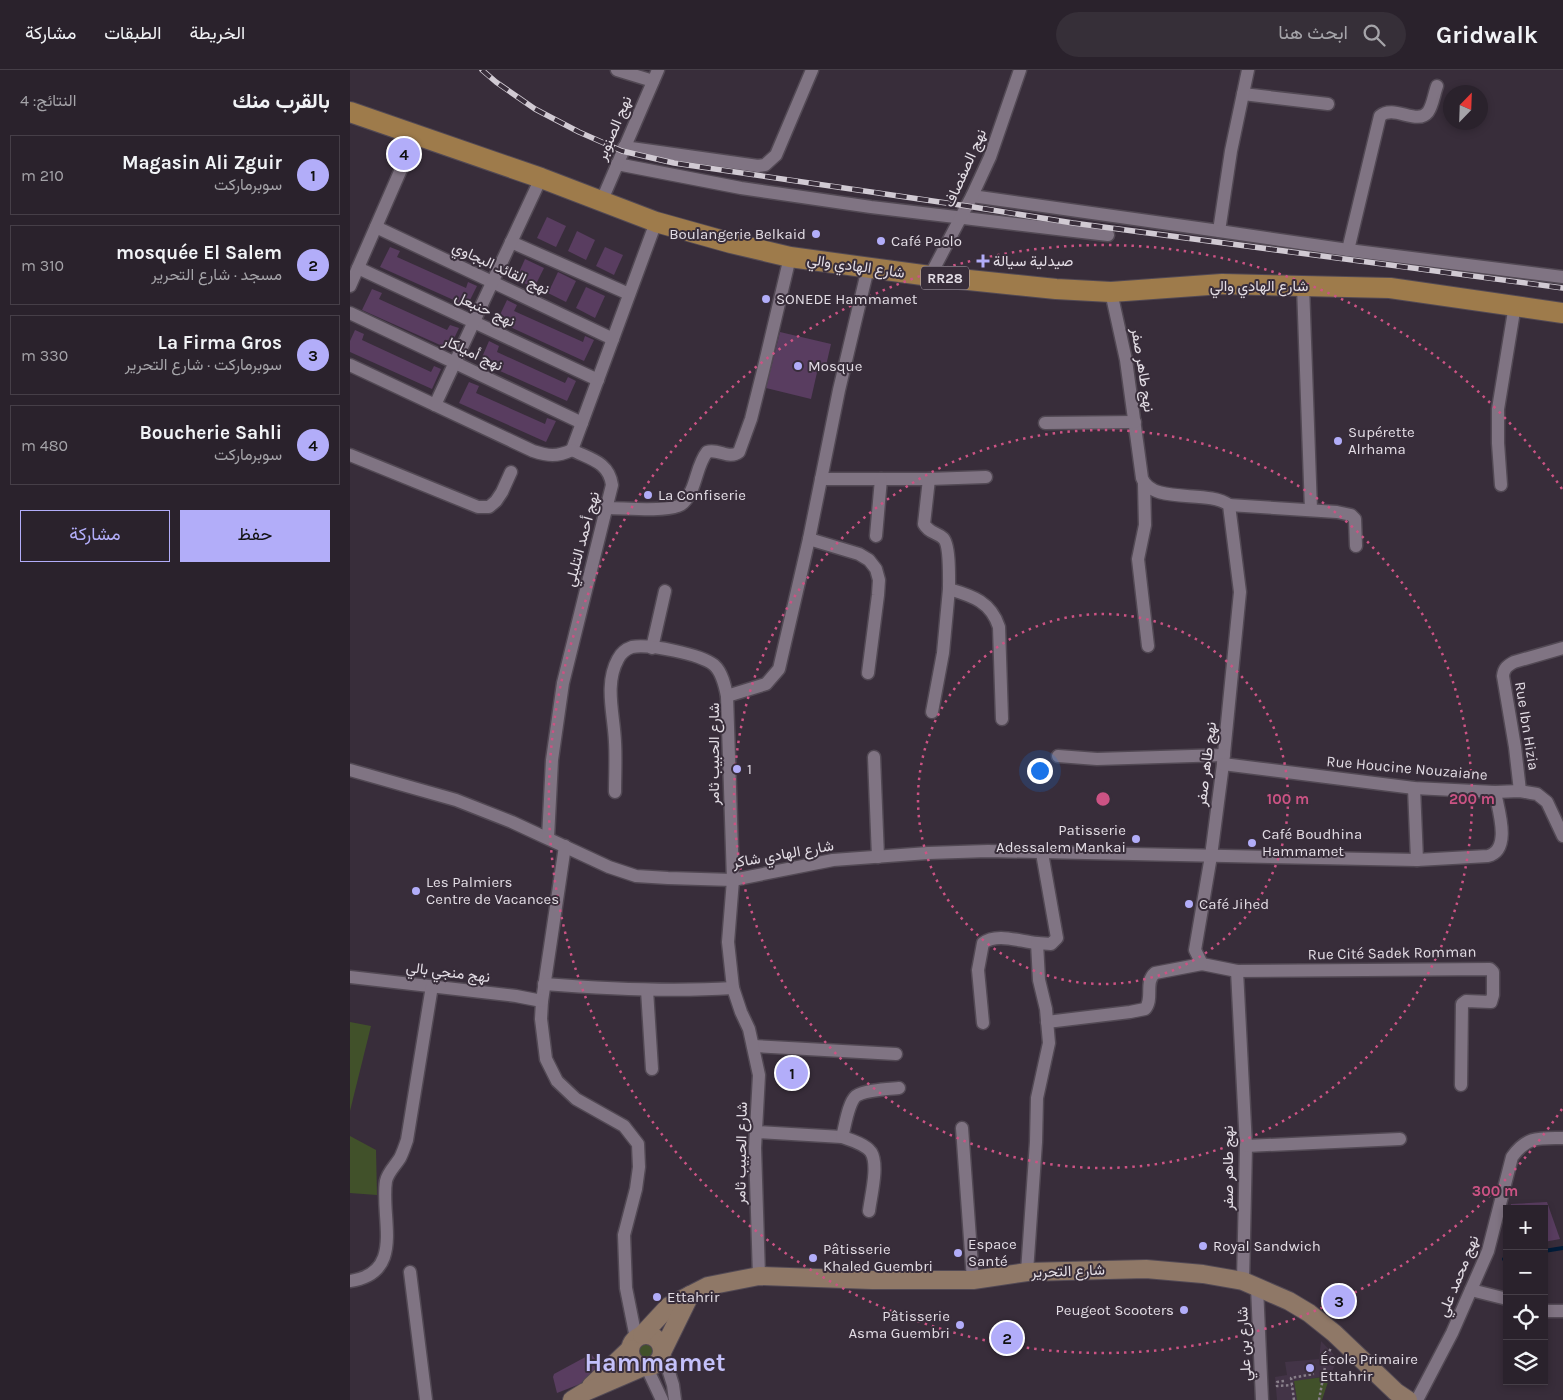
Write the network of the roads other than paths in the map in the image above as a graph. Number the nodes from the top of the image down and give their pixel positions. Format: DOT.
graph roads {
  1 [pos="617,70"];
  2 [pos="812,70"];
  3 [pos="1020,70"];
  4 [pos="1248,70"];
  5 [pos="655,75"];
  6 [pos="1437,86"];
  7 [pos="1243,94"];
  8 [pos="1328,104"];
  9 [pos="350,112"];
  10 [pos="416,135"];
  11 [pos="624,146"];
  12 [pos="617,164"];
  13 [pos="542,178"];
  14 [pos="972,196"];
  15 [pos="602,200"];
  16 [pos="961,217"];
  17 [pos="656,222"];
  18 [pos="376,227"];
  19 [pos="1219,231"];
  20 [pos="1108,235"];
  21 [pos="511,242"];
  22 [pos="1348,250"];
  23 [pos="790,257"];
  24 [pos="358,268"];
  25 [pos="868,268"];
  26 [pos="930,276"];
  27 [pos="1563,277"];
  28 [pos="493,282"];
  29 [pos="350,286"];
  30 [pos="1303,286"];
  31 [pos="1111,292"];
  32 [pos="629,294"];
  33 [pos="1515,305"];
  34 [pos="350,313"];
  35 [pos="1563,313"];
  36 [pos="474,322"];
  37 [pos="613,339"];
  38 [pos="455,363"];
  39 [pos="350,365"];
  40 [pos="598,380"];
  41 [pos="435,405"];
  42 [pos="1044,422"];
  43 [pos="1135,422"];
  44 [pos="582,423"];
  45 [pos="572,450"];
  46 [pos="350,455"];
  47 [pos="511,472"];
  48 [pos="986,477"];
  49 [pos="881,479"];
  50 [pos="929,479"];
  51 [pos="820,480"];
  52 [pos="1144,484"];
  53 [pos="1501,485"];
  54 [pos="1229,505"];
  55 [pos="607,508"];
  56 [pos="1311,510"];
  57 [pos="876,536"];
  58 [pos="809,539"];
  59 [pos="1356,546"];
  60 [pos="949,589"];
  61 [pos="665,591"];
  62 [pos="1148,646"];
  63 [pos="652,648"];
  64 [pos="1563,648"];
  65 [pos="868,673"];
  66 [pos="727,696"];
  67 [pos="932,712"];
  68 [pos="1002,720"];
  69 [pos="1058,756"];
  70 [pos="874,757"];
  71 [pos="1223,760"];
  72 [pos="350,770"];
  73 [pos="1414,788"];
  74 [pos="1520,791"];
  75 [pos="615,792"];
  76 [pos="1495,792"];
  77 [pos="1563,836"];
  78 [pos="548,838"];
  79 [pos="565,846"];
  80 [pos="1042,853"];
  81 [pos="1211,856"];
  82 [pos="878,857"];
  83 [pos="1417,860"];
  84 [pos="733,880"];
  85 [pos="1037,943"];
  86 [pos="1202,964"];
  87 [pos="1237,971"];
  88 [pos="350,978"];
  89 [pos="544,984"];
  90 [pos="432,986"];
  91 [pos="733,988"];
  92 [pos="647,990"];
  93 [pos="542,1000"];
  94 [pos="1047,1022"];
  95 [pos="983,1023"];
  96 [pos="754,1046"];
  97 [pos="896,1054"];
  98 [pos="652,1069"];
  99 [pos="1460,1084"];
  100 [pos="899,1088"];
  101 [pos="962,1128"];
  102 [pos="756,1132"];
  103 [pos="842,1138"];
  104 [pos="1563,1138"];
  105 [pos="1400,1139"];
  106 [pos="1246,1146"];
  107 [pos="869,1211"];
  108 [pos="410,1272"];
  109 [pos="1027,1272"];
  110 [pos="759,1276"];
  111 [pos="973,1280"];
  112 [pos="350,1282"];
  113 [pos="1250,1284"];
  114 [pos="1471,1290"];
  115 [pos="690,1295"];
  116 [pos="1503,1298"];
  117 [pos="1548,1311"];
  118 [pos="1563,1311"];
  119 [pos="636,1341"];
  120 [pos="663,1352"];
  121 [pos="645,1368"];
  122 [pos="578,1396"];
  123 [pos="426,1400"];
  124 [pos="662,1400"];
  125 [pos="675,1400"];
  126 [pos="1262,1400"];
  127 [pos="1408,1400"];
  128 [pos="1418,1400"];
  1 -- 5 [label="street"];
  2 -- 11 [label="street"];
  3 -- 14 [label="street, نهج الصفصاف"];
  4 -- 7 [label="street"];
  5 -- 11 [label="street, نهج الصنوبر"];
  6 -- 22 [label="street"];
  7 -- 8 [label="street"];
  7 -- 19 [label="street"];
  9 -- 10 [label="main road, شارع الهادي والي / RR28"];
  10 -- 13 [label="main road, شارع الهادي والي / RR28"];
  10 -- 18 [label="street"];
  11 -- 12 [label="street, نهج الصنوبر"];
  12 -- 15 [label="street, نهج الصنوبر"];
  12 -- 16 [label="street"];
  13 -- 15 [label="main road, شارع الهادي والي / RR28"];
  13 -- 21 [label="street"];
  14 -- 16 [label="street, نهج الصفصاف"];
  14 -- 19 [label="street"];
  15 -- 17 [label="main road, شارع الهادي والي / RR28"];
  16 -- 20 [label="street"];
  16 -- 26 [label="street, نهج الصفصاف"];
  17 -- 23 [label="main road, شارع الهادي والي / RR28"];
  17 -- 32 [label="street"];
  18 -- 24 [label="street"];
  18 -- 28 [label="street, نهج القائد البجاوي"];
  19 -- 22 [label="street"];
  21 -- 28 [label="street"];
  21 -- 32 [label="street"];
  22 -- 27 [label="street"];
  23 -- 25 [label="main road, شارع الهادي والي / RR28"];
  23 -- 55 [label="street"];
  24 -- 29 [label="street"];
  24 -- 36 [label="street, نهج حنبعل"];
  25 -- 26 [label="main road, شارع الهادي والي / RR28"];
  25 -- 51 [label="street, شارع الحبيب ثامر"];
  26 -- 31 [label="main road, شارع الهادي والي / RR28"];
  28 -- 36 [label="street"];
  28 -- 37 [label="street, نهج القائد البجاوي"];
  30 -- 31 [label="main road, شارع الهادي والي / RR28"];
  30 -- 33 [label="main road, شارع الهادي والي / RR28"];
  30 -- 56 [label="street"];
  31 -- 43 [label="street, نهج طاهر صفر"];
  32 -- 37 [label="street"];
  33 -- 35 [label="main road, شارع الهادي والي / RR28"];
  33 -- 53 [label="street"];
  34 -- 38 [label="street, نهج أميلكار"];
  36 -- 38 [label="street"];
  36 -- 40 [label="street, نهج حنبعل"];
  37 -- 40 [label="street"];
  38 -- 41 [label="street"];
  38 -- 44 [label="street, نهج أميلكار"];
  39 -- 41 [label="street"];
  40 -- 44 [label="street"];
  41 -- 45 [label="street"];
  42 -- 43 [label="street"];
  43 -- 52 [label="street, نهج طاهر صفر"];
  44 -- 45 [label="street"];
  45 -- 55 [label="street, نهج أحمد التليلي"];
  46 -- 47 [label="street"];
  48 -- 50 [label="street"];
  49 -- 50 [label="street"];
  49 -- 51 [label="street"];
  49 -- 57 [label="street"];
  50 -- 60 [label="street"];
  51 -- 58 [label="street, شارع الحبيب ثامر"];
  52 -- 54 [label="street"];
  52 -- 62 [label="street, نهج طاهر صفر"];
  54 -- 56 [label="street"];
  54 -- 71 [label="street, نهج طاهر صفر"];
  55 -- 78 [label="street, نهج أحمد التليلي"];
  56 -- 59 [label="street"];
  58 -- 65 [label="street"];
  58 -- 66 [label="street, شارع الحبيب ثامر"];
  60 -- 67 [label="street"];
  60 -- 68 [label="street"];
  61 -- 63 [label="street"];
  63 -- 66 [label="street"];
  63 -- 75 [label="street"];
  64 -- 74 [label="street, Rue Ibn Hizia"];
  66 -- 84 [label="street, شارع الحبيب ثامر"];
  69 -- 71 [label="street, Rue Houcine Nouzaiane"];
  70 -- 82 [label="street"];
  71 -- 73 [label="street, Rue Houcine Nouzaiane"];
  71 -- 81 [label="street, نهج طاهر صفر"];
  72 -- 78 [label="street, شارع الهادي شاكر"];
  73 -- 76 [label="street, Rue Houcine Nouzaiane"];
  73 -- 83 [label="street"];
  74 -- 76 [label="street, Rue Houcine Nouzaiane"];
  74 -- 77 [label="street, Rue Houcine Nouzaiane"];
  76 -- 83 [label="street, شارع الهادي شاكر"];
  78 -- 79 [label="street, شارع الهادي شاكر"];
  79 -- 84 [label="street, شارع الهادي شاكر"];
  79 -- 89 [label="street"];
  80 -- 81 [label="street, شارع الهادي شاكر"];
  80 -- 82 [label="street, شارع الهادي شاكر"];
  80 -- 85 [label="street"];
  81 -- 83 [label="street, شارع الهادي شاكر"];
  81 -- 86 [label="street, نهج طاهر صفر"];
  82 -- 84 [label="street, شارع الهادي شاكر"];
  84 -- 91 [label="street, شارع الحبيب ثامر"];
  85 -- 94 [label="street"];
  85 -- 95 [label="street"];
  86 -- 87 [label="street"];
  86 -- 94 [label="street"];
  87 -- 99 [label="street, Rue Cité Sadek Romman"];
  87 -- 106 [label="street, نهج طاهر صفر"];
  88 -- 90 [label="street, نهج منجي بالي"];
  89 -- 92 [label="street"];
  89 -- 93 [label="street"];
  90 -- 93 [label="street, نهج منجي بالي"];
  90 -- 112 [label="street"];
  91 -- 92 [label="street"];
  91 -- 96 [label="street, شارع الحبيب ثامر"];
  92 -- 98 [label="street"];
  93 -- 119 [label="street"];
  94 -- 109 [label="street"];
  96 -- 97 [label="street"];
  96 -- 102 [label="street, شارع الحبيب ثامر"];
  100 -- 103 [label="street"];
  101 -- 111 [label="street"];
  102 -- 103 [label="street"];
  102 -- 110 [label="street, شارع الحبيب ثامر"];
  103 -- 107 [label="street"];
  104 -- 114 [label="street, نهج محمد علي"];
  105 -- 106 [label="street"];
  106 -- 113 [label="street, نهج طاهر صفر"];
  108 -- 123 [label="street"];
  109 -- 111 [label="street, شارع التحرير"];
  109 -- 113 [label="street, شارع التحرير"];
  110 -- 111 [label="street, شارع التحرير"];
  110 -- 115 [label="street, شارع التحرير"];
  113 -- 126 [label="street, شارع بن علي"];
  113 -- 127 [label="street, شارع التحرير"];
  114 -- 116 [label="street"];
  114 -- 128 [label="street, نهج محمد علي"];
  115 -- 119 [label="street, شارع التحرير"];
  115 -- 120 [label="street"];
  117 -- 118 [label="street"];
  119 -- 120 [label="street"];
  119 -- 121 [label="street"];
  119 -- 122 [label="street, شارع التحرير"];
  120 -- 121 [label="street"];
  120 -- 125 [label="street"];
  121 -- 122 [label="street"];
  121 -- 124 [label="street"];
}
